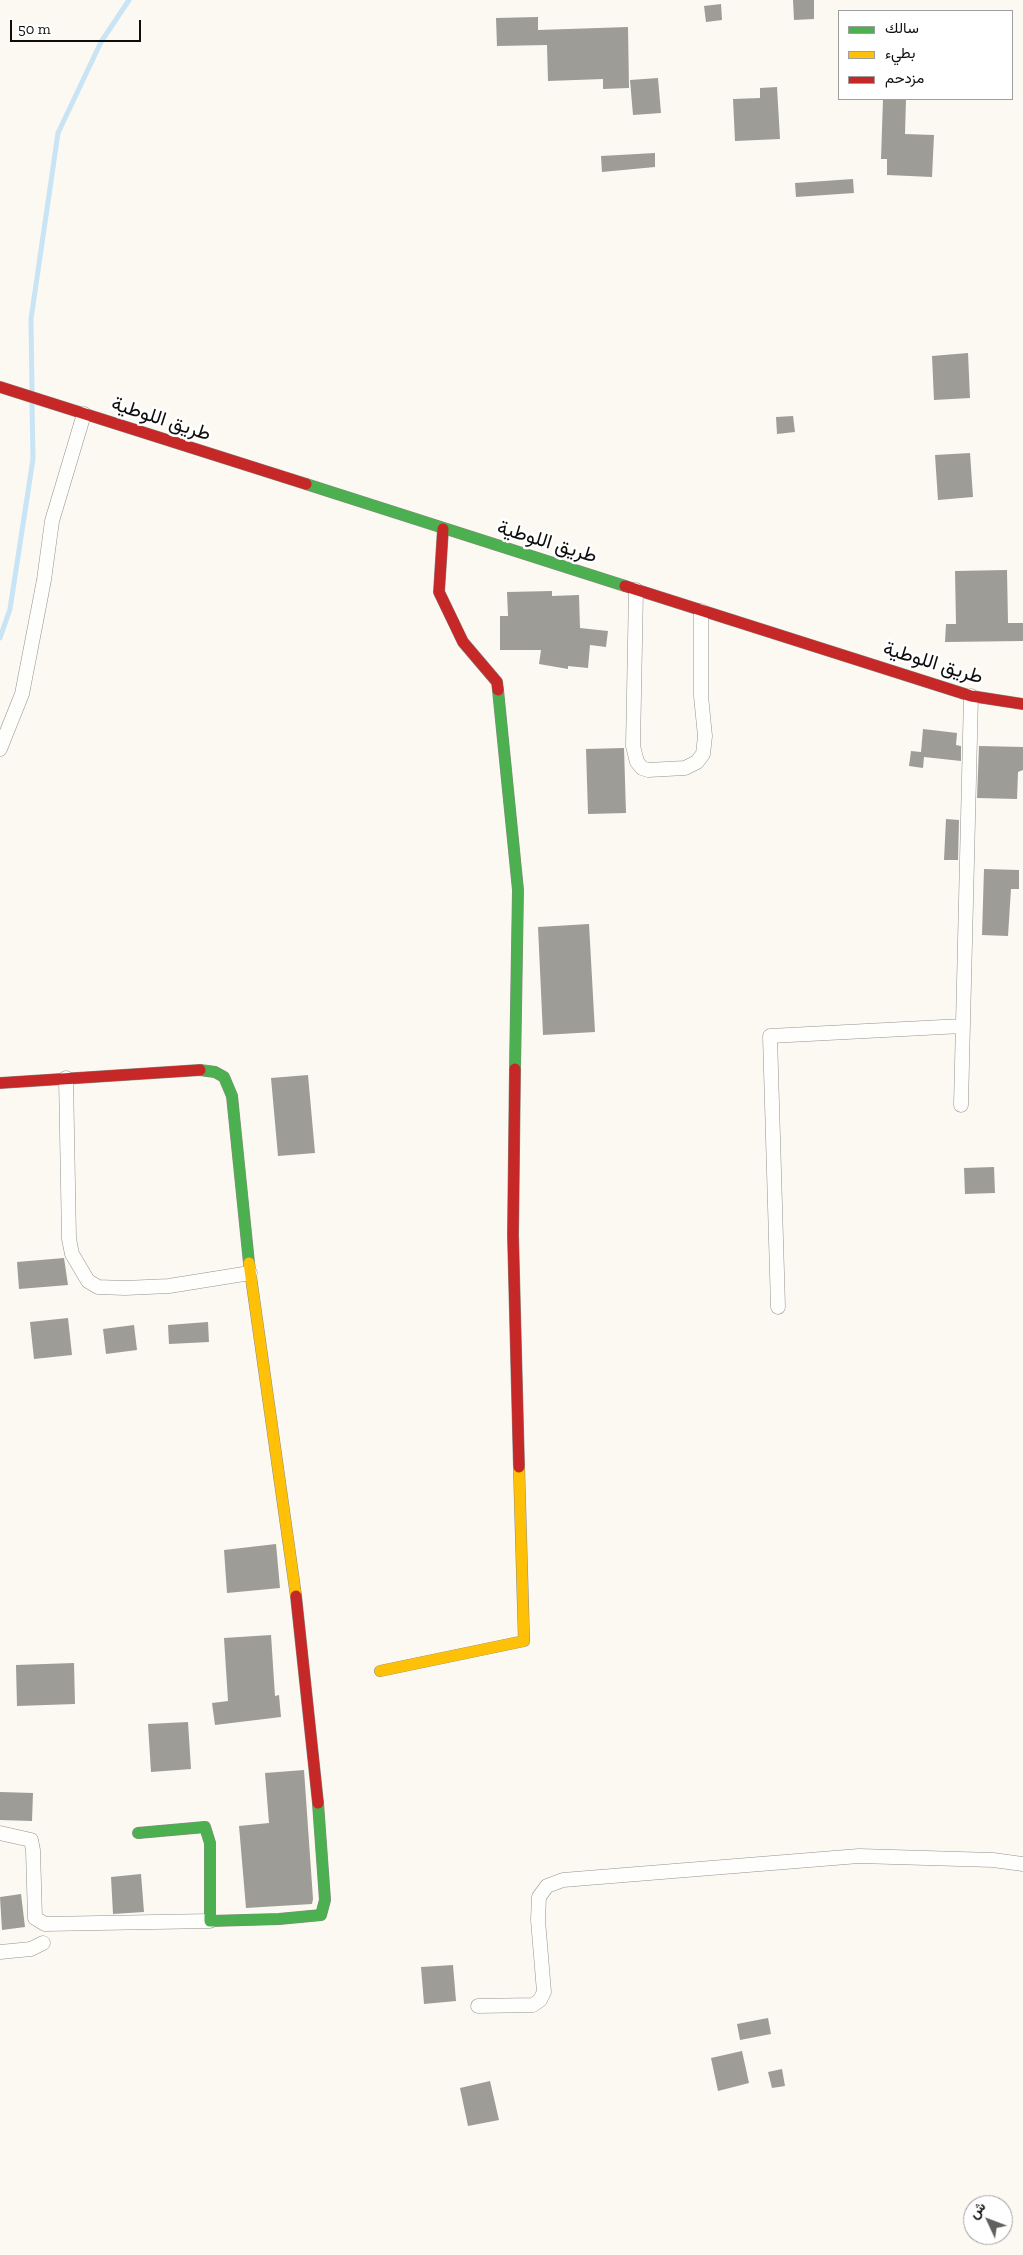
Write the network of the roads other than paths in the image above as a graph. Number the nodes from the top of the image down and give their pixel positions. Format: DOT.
graph roads {
  1 [pos="0,387"];
  2 [pos="84,414"];
  3 [pos="444,529"];
  4 [pos="636,590"];
  5 [pos="701,611"];
  6 [pos="971,696"];
  7 [pos="1023,704"];
  8 [pos="0,748"];
  9 [pos="962,1026"];
  10 [pos="66,1078"];
  11 [pos="0,1083"];
  12 [pos="961,1105"];
  13 [pos="250,1273"];
  14 [pos="778,1307"];
  15 [pos="380,1671"];
  16 [pos="0,1833"];
  17 [pos="138,1833"];
  18 [pos="1023,1864"];
  19 [pos="210,1922"];
  20 [pos="44,1943"];
  21 [pos="0,1952"];
  22 [pos="478,2006"];
  1 -- 2 [label="street, طريق اللوطية"];
  2 -- 3 [label="street, طريق اللوطية"];
  2 -- 8 [label="street"];
  3 -- 4 [label="street, طريق اللوطية"];
  3 -- 15 [label="street"];
  4 -- 5 [label="street, طريق اللوطية"];
  4 -- 5 [label="street"];
  5 -- 6 [label="street, طريق اللوطية"];
  6 -- 7 [label="street, طريق اللوطية"];
  6 -- 9 [label="street"];
  9 -- 12 [label="street"];
  9 -- 14 [label="street"];
  10 -- 11 [label="street"];
  10 -- 13 [label="street"];
  10 -- 13 [label="street"];
  13 -- 19 [label="street"];
  16 -- 19 [label="street"];
  17 -- 19 [label="street"];
  18 -- 22 [label="street"];
  20 -- 21 [label="street"];
}
